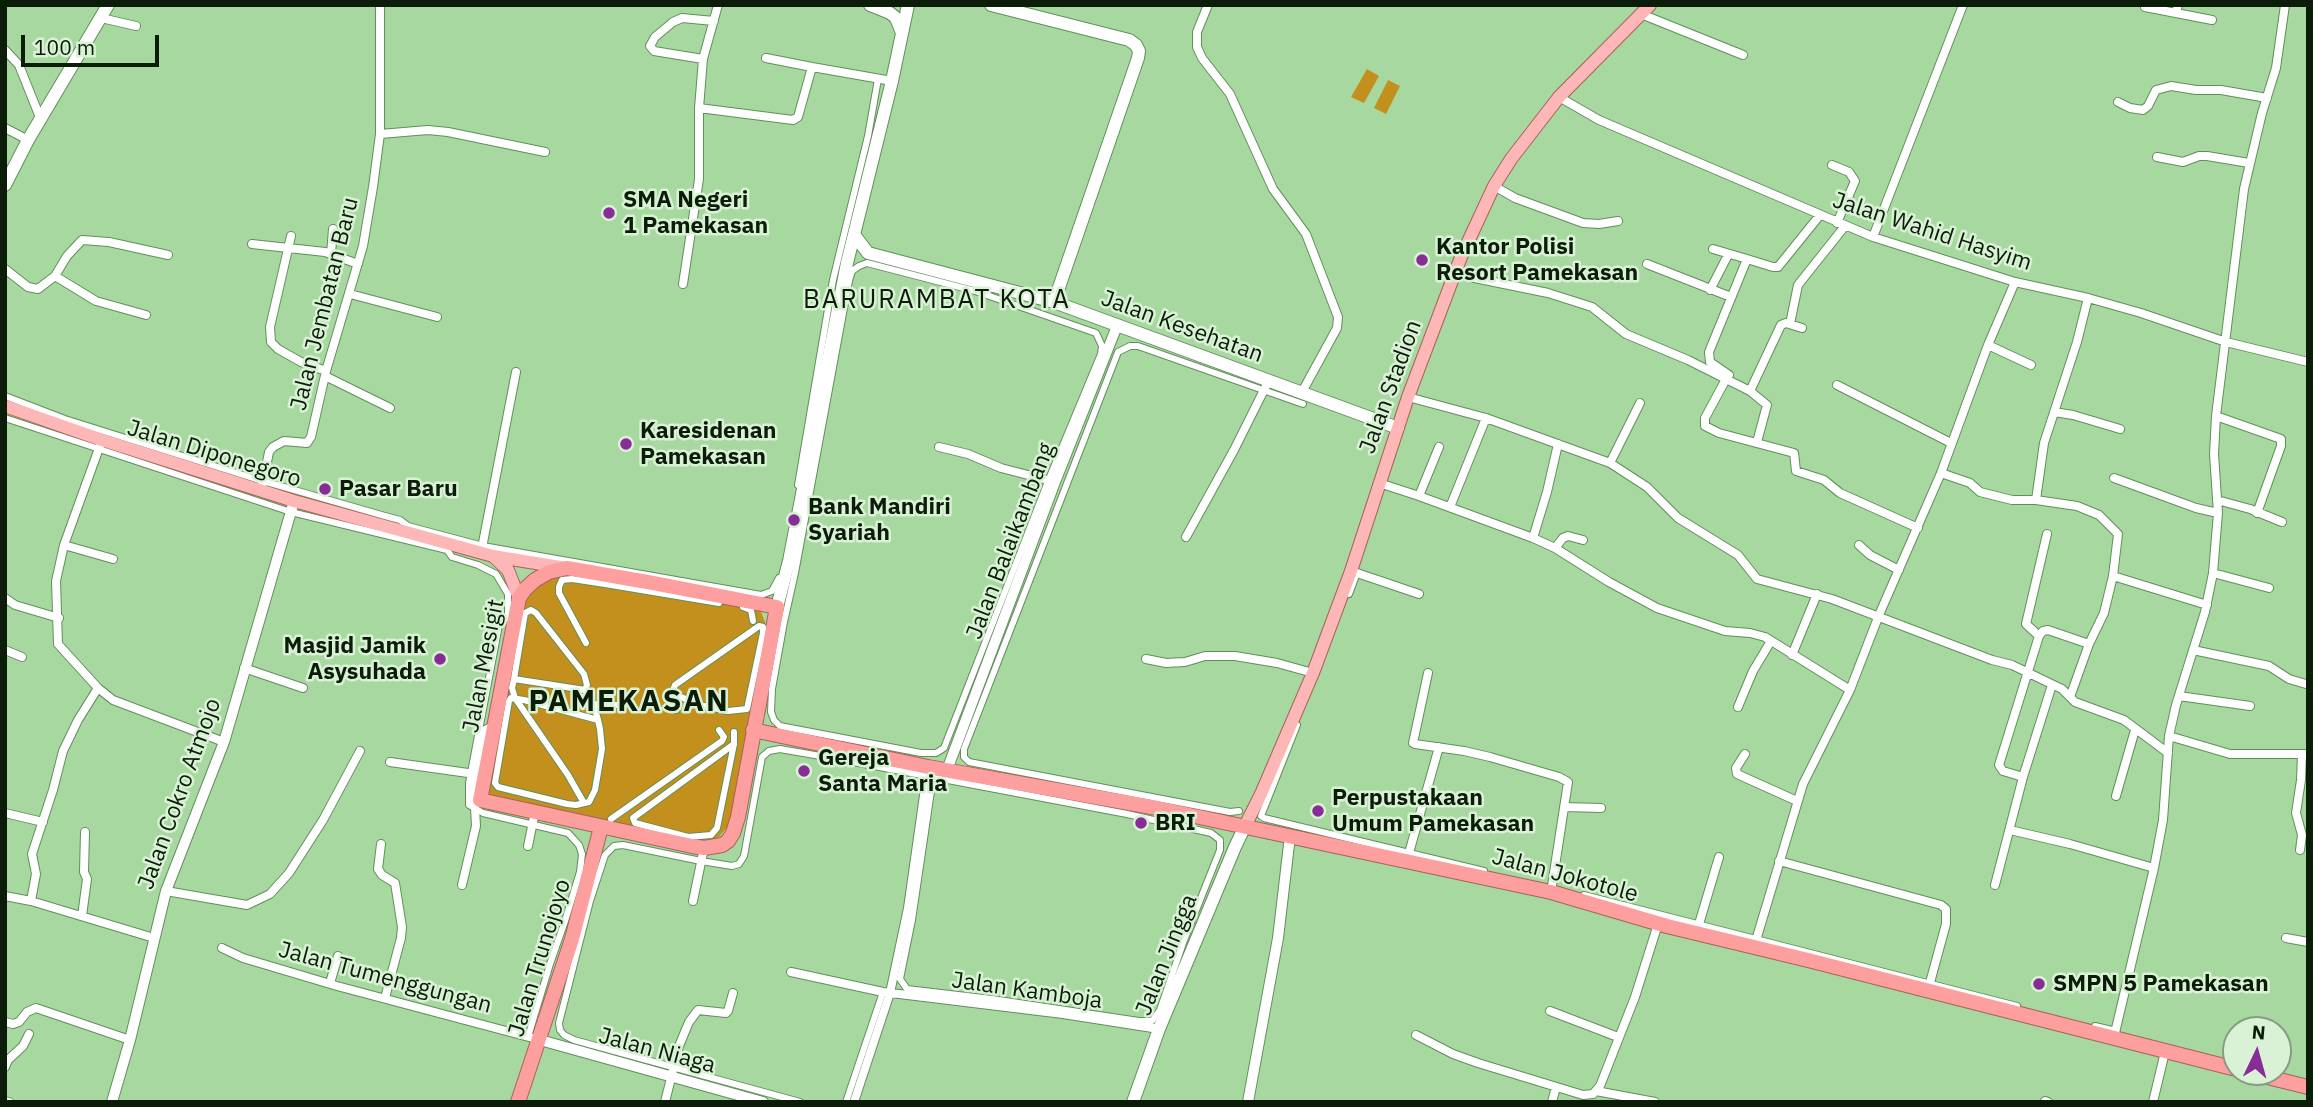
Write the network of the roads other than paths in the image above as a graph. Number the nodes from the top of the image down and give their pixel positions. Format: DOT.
graph roads {
  1 [pos="108,5"];
  2 [pos="380,5"];
  3 [pos="718,5"];
  4 [pos="902,5"];
  5 [pos="908,5"];
  6 [pos="991,5"];
  7 [pos="1208,5"];
  8 [pos="1963,5"];
  9 [pos="2285,5"];
  10 [pos="876,7"];
  11 [pos="2145,7"];
  12 [pos="2177,9"];
  13 [pos="1645,10"];
  14 [pos="101,18"];
  15 [pos="2212,20"];
  16 [pos="714,21"];
  17 [pos="136,26"];
  18 [pos="902,34"];
  19 [pos="5,50"];
  20 [pos="1743,55"];
  21 [pos="766,58"];
  22 [pos="703,59"];
  23 [pos="812,67"];
  24 [pos="878,79"];
  25 [pos="892,80"];
  26 [pos="1559,97"];
  27 [pos="2267,98"];
  28 [pos="2118,102"];
  29 [pos="699,108"];
  30 [pos="41,120"];
  31 [pos="5,128"];
  32 [pos="380,134"];
  33 [pos="28,140"];
  34 [pos="543,152"];
  35 [pos="2157,157"];
  36 [pos="2249,163"];
  37 [pos="1832,165"];
  38 [pos="5,185"];
  39 [pos="1494,186"];
  40 [pos="1820,215"];
  41 [pos="1618,221"];
  42 [pos="1841,225"];
  43 [pos="333,229"];
  44 [pos="291,236"];
  45 [pos="855,236"];
  46 [pos="1873,237"];
  47 [pos="252,244"];
  48 [pos="1713,248"];
  49 [pos="288,249"];
  50 [pos="868,253"];
  51 [pos="331,254"];
  52 [pos="168,255"];
  53 [pos="1728,255"];
  54 [pos="1747,259"];
  55 [pos="847,262"];
  56 [pos="358,264"];
  57 [pos="1647,264"];
  58 [pos="5,269"];
  59 [pos="1455,274"];
  60 [pos="55,276"];
  61 [pos="2015,282"];
  62 [pos="683,284"];
  63 [pos="1710,290"];
  64 [pos="350,294"];
  65 [pos="1731,298"];
  66 [pos="2088,298"];
  67 [pos="1054,302"];
  68 [pos="146,315"];
  69 [pos="437,317"];
  70 [pos="1790,324"];
  71 [pos="1117,327"];
  72 [pos="1802,328"];
  73 [pos="2226,342"];
  74 [pos="1988,345"];
  75 [pos="2308,362"];
  76 [pos="2031,365"];
  77 [pos="516,372"];
  78 [pos="326,374"];
  79 [pos="1726,379"];
  80 [pos="1266,385"];
  81 [pos="1837,385"];
  82 [pos="1748,387"];
  83 [pos="5,396"];
  84 [pos="1308,397"];
  85 [pos="1408,397"];
  86 [pos="1640,403"];
  87 [pos="5,406"];
  88 [pos="390,408"];
  89 [pos="2054,412"];
  90 [pos="2216,416"];
  91 [pos="5,418"];
  92 [pos="1486,418"];
  93 [pos="1398,428"];
  94 [pos="2120,429"];
  95 [pos="1757,442"];
  96 [pos="1951,443"];
  97 [pos="1558,444"];
  98 [pos="100,445"];
  99 [pos="939,447"];
  100 [pos="1439,447"];
  101 [pos="1610,463"];
  102 [pos="1941,473"];
  103 [pos="2114,478"];
  104 [pos="1052,481"];
  105 [pos="1379,483"];
  106 [pos="263,486"];
  107 [pos="1419,496"];
  108 [pos="2036,499"];
  109 [pos="2217,499"];
  110 [pos="292,507"];
  111 [pos="1450,507"];
  112 [pos="2218,513"];
  113 [pos="2257,513"];
  114 [pos="2282,522"];
  115 [pos="1918,527"];
  116 [pos="2046,534"];
  117 [pos="1186,537"];
  118 [pos="1533,538"];
  119 [pos="1583,540"];
  120 [pos="64,545"];
  121 [pos="1859,545"];
  122 [pos="1555,548"];
  123 [pos="486,551"];
  124 [pos="113,559"];
  125 [pos="567,568"];
  126 [pos="1899,570"];
  127 [pos="1354,572"];
  128 [pos="2213,573"];
  129 [pos="2113,576"];
  130 [pos="2269,588"];
  131 [pos="1419,594"];
  132 [pos="1817,594"];
  133 [pos="5,598"];
  134 [pos="519,598"];
  135 [pos="2207,605"];
  136 [pos="777,607"];
  137 [pos="1879,615"];
  138 [pos="59,618"];
  139 [pos="753,621"];
  140 [pos="2039,636"];
  141 [pos="1771,641"];
  142 [pos="586,643"];
  143 [pos="2089,644"];
  144 [pos="5,650"];
  145 [pos="2193,650"];
  146 [pos="1793,655"];
  147 [pos="22,657"];
  148 [pos="1146,659"];
  149 [pos="244,668"];
  150 [pos="1313,673"];
  151 [pos="1427,673"];
  152 [pos="2028,674"];
  153 [pos="514,679"];
  154 [pos="2306,684"];
  155 [pos="2052,685"];
  156 [pos="98,688"];
  157 [pos="303,688"];
  158 [pos="585,690"];
  159 [pos="1850,690"];
  160 [pos="672,693"];
  161 [pos="2179,696"];
  162 [pos="2070,697"];
  163 [pos="514,698"];
  164 [pos="593,704"];
  165 [pos="617,705"];
  166 [pos="2250,706"];
  167 [pos="1738,707"];
  168 [pos="676,710"];
  169 [pos="598,720"];
  170 [pos="495,729"];
  171 [pos="719,730"];
  172 [pos="753,730"];
  173 [pos="2135,730"];
  174 [pos="734,732"];
  175 [pos="2169,736"];
  176 [pos="224,742"];
  177 [pos="734,744"];
  178 [pos="1438,747"];
  179 [pos="360,751"];
  180 [pos="2168,753"];
  181 [pos="1745,754"];
  182 [pos="2305,754"];
  183 [pos="390,762"];
  184 [pos="947,770"];
  185 [pos="473,774"];
  186 [pos="929,774"];
  187 [pos="2023,777"];
  188 [pos="2116,796"];
  189 [pos="1797,801"];
  190 [pos="476,802"];
  191 [pos="584,803"];
  192 [pos="1565,807"];
  193 [pos="1601,808"];
  194 [pos="1239,811"];
  195 [pos="5,813"];
  196 [pos="534,818"];
  197 [pos="43,822"];
  198 [pos="606,823"];
  199 [pos="1250,827"];
  200 [pos="2010,830"];
  201 [pos="85,832"];
  202 [pos="1290,836"];
  203 [pos="381,844"];
  204 [pos="528,846"];
  205 [pos="2301,850"];
  206 [pos="702,854"];
  207 [pos="1408,856"];
  208 [pos="1719,857"];
  209 [pos="1779,861"];
  210 [pos="2154,868"];
  211 [pos="462,885"];
  212 [pos="1995,885"];
  213 [pos="1551,890"];
  214 [pos="166,891"];
  215 [pos="5,896"];
  216 [pos="31,901"];
  217 [pos="693,901"];
  218 [pos="82,916"];
  219 [pos="1655,923"];
  220 [pos="1697,929"];
  221 [pos="154,938"];
  222 [pos="2286,938"];
  223 [pos="2308,942"];
  224 [pos="1755,943"];
  225 [pos="222,948"];
  226 [pos="338,956"];
  227 [pos="791,972"];
  228 [pos="330,983"];
  229 [pos="1929,986"];
  230 [pos="733,993"];
  231 [pos="887,993"];
  232 [pos="385,998"];
  233 [pos="1550,1011"];
  234 [pos="5,1022"];
  235 [pos="1159,1030"];
  236 [pos="29,1034"];
  237 [pos="2115,1034"];
  238 [pos="1416,1035"];
  239 [pos="1614,1035"];
  240 [pos="534,1039"];
  241 [pos="130,1040"];
  242 [pos="2165,1052"];
  243 [pos="2222,1066"];
  244 [pos="5,1067"];
  245 [pos="673,1073"];
  246 [pos="1556,1087"];
  247 [pos="1591,1096"];
  248 [pos="112,1102"];
  249 [pos="519,1102"];
  250 [pos="665,1102"];
  251 [pos="763,1102"];
  252 [pos="800,1102"];
  253 [pos="846,1102"];
  254 [pos="854,1102"];
  255 [pos="1133,1102"];
  256 [pos="1248,1102"];
  257 [pos="1552,1102"];
  258 [pos="1655,1102"];
  259 [pos="2153,1102"];
  1 -- 14 [label="main road"];
  2 -- 32 [label="street, Jalan Jembatan Baru"];
  3 -- 16 [label="street"];
  4 -- 10 [label="main road"];
  5 -- 18 [label="main road"];
  6 -- 67 [label="main road"];
  7 -- 84 [label="street"];
  8 -- 46 [label="street"];
  9 -- 27 [label="street"];
  10 -- 18 [label="main road"];
  11 -- 12 [label="street"];
  12 -- 15 [label="street"];
  13 -- 20 [label="street"];
  13 -- 26 [label="main road, Jalan Stadion"];
  14 -- 17 [label="street"];
  14 -- 30 [label="main road"];
  16 -- 22 [label="street"];
  16 -- 22 [label="street"];
  18 -- 25 [label="main road"];
  19 -- 30 [label="street"];
  21 -- 23 [label="street"];
  22 -- 29 [label="street"];
  23 -- 24 [label="street"];
  23 -- 29 [label="street"];
  24 -- 25 [label="street"];
  24 -- 123 [label="street"];
  25 -- 45 [label="main road"];
  26 -- 39 [label="main road, Jalan Stadion"];
  26 -- 40 [label="street, Jalan Wahid Hasyim"];
  27 -- 28 [label="street"];
  27 -- 36 [label="street"];
  29 -- 62 [label="street"];
  30 -- 33 [label="main road"];
  31 -- 33 [label="street"];
  32 -- 34 [label="street"];
  32 -- 56 [label="street, Jalan Jembatan Baru"];
  33 -- 38 [label="main road"];
  35 -- 36 [label="street"];
  36 -- 73 [label="street"];
  37 -- 42 [label="street"];
  39 -- 41 [label="street"];
  39 -- 59 [label="main road, Jalan Stadion"];
  40 -- 42 [label="street, Jalan Wahid Hasyim"];
  40 -- 54 [label="street"];
  42 -- 46 [label="street, Jalan Wahid Hasyim"];
  42 -- 70 [label="street"];
  43 -- 51 [label="street"];
  44 -- 49 [label="street"];
  45 -- 50 [label="main road"];
  45 -- 55 [label="main road"];
  46 -- 61 [label="street, Jalan Wahid Hasyim"];
  47 -- 49 [label="street"];
  48 -- 53 [label="street"];
  49 -- 51 [label="street"];
  49 -- 78 [label="street"];
  50 -- 55 [label="main road"];
  50 -- 67 [label="main road, Jalan Kesehatan"];
  51 -- 56 [label="street"];
  52 -- 60 [label="street"];
  53 -- 54 [label="street"];
  53 -- 63 [label="street"];
  54 -- 65 [label="street"];
  55 -- 136 [label="main road"];
  56 -- 64 [label="street, Jalan Jembatan Baru"];
  57 -- 63 [label="street"];
  58 -- 60 [label="street"];
  59 -- 79 [label="street"];
  59 -- 85 [label="main road, Jalan Stadion"];
  60 -- 68 [label="street"];
  61 -- 66 [label="street, Jalan Wahid Hasyim"];
  61 -- 74 [label="street"];
  63 -- 65 [label="street"];
  64 -- 69 [label="street"];
  64 -- 78 [label="street, Jalan Jembatan Baru"];
  65 -- 82 [label="street"];
  66 -- 73 [label="street, Jalan Wahid Hasyim"];
  66 -- 89 [label="street"];
  67 -- 71 [label="main road, Jalan Kesehatan"];
  70 -- 72 [label="street"];
  70 -- 82 [label="street"];
  71 -- 80 [label="main road, Jalan Kesehatan"];
  71 -- 104 [label="street, Jalan Balaikambang"];
  73 -- 75 [label="street, Jalan Wahid Hasyim"];
  73 -- 90 [label="street"];
  74 -- 76 [label="street"];
  74 -- 96 [label="street"];
  77 -- 123 [label="street"];
  78 -- 88 [label="street"];
  78 -- 106 [label="street, Jalan Jembatan Baru"];
  79 -- 82 [label="street"];
  79 -- 95 [label="street"];
  80 -- 84 [label="main road, Jalan Kesehatan"];
  80 -- 117 [label="street"];
  80 -- 194 [label="street"];
  81 -- 96 [label="street"];
  82 -- 95 [label="street"];
  83 -- 106 [label="street"];
  84 -- 93 [label="main road, Jalan Kesehatan"];
  85 -- 92 [label="street"];
  85 -- 93 [label="main road, Jalan Stadion"];
  86 -- 101 [label="street"];
  87 -- 98 [label="main road, Jalan Diponegoro"];
  89 -- 94 [label="street"];
  89 -- 108 [label="street"];
  90 -- 109 [label="street"];
  90 -- 113 [label="street"];
  91 -- 98 [label="street"];
  92 -- 97 [label="street"];
  92 -- 111 [label="street"];
  93 -- 105 [label="main road, Jalan Stadion"];
  95 -- 115 [label="street"];
  96 -- 102 [label="street"];
  97 -- 101 [label="street"];
  97 -- 118 [label="street"];
  98 -- 106 [label="main road, Jalan Diponegoro"];
  98 -- 110 [label="street"];
  98 -- 120 [label="street"];
  99 -- 104 [label="street"];
  100 -- 107 [label="street"];
  101 -- 132 [label="street"];
  102 -- 108 [label="street"];
  102 -- 115 [label="street"];
  103 -- 112 [label="street"];
  104 -- 104 [label="street"];
  104 -- 184 [label="street, Jalan Balaikambang"];
  105 -- 107 [label="street"];
  105 -- 127 [label="main road, Jalan Stadion"];
  106 -- 110 [label="main road, Jalan Diponegoro"];
  106 -- 123 [label="street"];
  107 -- 111 [label="street"];
  108 -- 129 [label="street"];
  109 -- 112 [label="street"];
  109 -- 113 [label="street"];
  110 -- 123 [label="main road, Jalan Diponegoro"];
  110 -- 149 [label="street, Jalan Cokro Atmojo"];
  110 -- 185 [label="street"];
  111 -- 118 [label="street"];
  112 -- 128 [label="street"];
  113 -- 114 [label="street"];
  115 -- 126 [label="street"];
  116 -- 140 [label="street"];
  118 -- 122 [label="street"];
  119 -- 122 [label="street"];
  120 -- 124 [label="street"];
  120 -- 138 [label="street"];
  121 -- 126 [label="street"];
  122 -- 141 [label="street"];
  123 -- 125 [label="main road, Jalan Diponegoro"];
  123 -- 134 [label="main road"];
  125 -- 134 [label="highway, Jalan Mesigit"];
  125 -- 136 [label="highway"];
  126 -- 137 [label="street"];
  127 -- 131 [label="street"];
  127 -- 150 [label="main road, Jalan Stadion"];
  127 -- 207 [label="street"];
  128 -- 130 [label="street"];
  128 -- 135 [label="street"];
  129 -- 135 [label="street"];
  129 -- 143 [label="street"];
  132 -- 137 [label="street"];
  132 -- 146 [label="street"];
  133 -- 138 [label="street"];
  134 -- 170 [label="highway, Jalan Mesigit"];
  135 -- 145 [label="street"];
  136 -- 172 [label="highway"];
  137 -- 152 [label="street"];
  137 -- 159 [label="street"];
  138 -- 156 [label="street"];
  139 -- 142 [label="street"];
  140 -- 143 [label="street"];
  140 -- 152 [label="street"];
  141 -- 146 [label="street"];
  141 -- 167 [label="street"];
  143 -- 162 [label="street"];
  144 -- 147 [label="street"];
  145 -- 154 [label="street"];
  145 -- 161 [label="street"];
  146 -- 159 [label="street"];
  148 -- 150 [label="street"];
  149 -- 157 [label="street"];
  149 -- 176 [label="street, Jalan Cokro Atmojo"];
  150 -- 199 [label="main road, Jalan Stadion"];
  151 -- 178 [label="street"];
  152 -- 155 [label="street"];
  152 -- 187 [label="street"];
  153 -- 158 [label="street"];
  153 -- 158 [label="street"];
  153 -- 163 [label="street"];
  155 -- 162 [label="street"];
  155 -- 187 [label="street"];
  156 -- 176 [label="street"];
  156 -- 197 [label="street"];
  158 -- 164 [label="street"];
  159 -- 189 [label="street"];
  160 -- 160 [label="street"];
  160 -- 168 [label="street"];
  161 -- 166 [label="street"];
  161 -- 175 [label="street"];
  162 -- 173 [label="street"];
  163 -- 169 [label="street"];
  163 -- 191 [label="street"];
  163 -- 191 [label="street"];
  164 -- 165 [label="street"];
  164 -- 169 [label="street"];
  169 -- 191 [label="street"];
  170 -- 185 [label="street"];
  170 -- 190 [label="highway, Jalan Mesigit"];
  171 -- 198 [label="street"];
  172 -- 186 [label="highway, Jalan Jokotole"];
  172 -- 206 [label="highway"];
  173 -- 180 [label="street"];
  173 -- 188 [label="street"];
  174 -- 177 [label="street"];
  175 -- 180 [label="street"];
  175 -- 182 [label="street"];
  176 -- 214 [label="street, Jalan Cokro Atmojo"];
  177 -- 177 [label="street"];
  178 -- 192 [label="street"];
  178 -- 207 [label="street"];
  179 -- 214 [label="street"];
  180 -- 210 [label="street"];
  181 -- 189 [label="street"];
  182 -- 205 [label="street"];
  183 -- 185 [label="street"];
  184 -- 186 [label="highway, Jalan Jokotole"];
  184 -- 199 [label="highway, Jalan Jokotole"];
  185 -- 190 [label="street"];
  186 -- 186 [label="street"];
  186 -- 206 [label="street"];
  186 -- 231 [label="street"];
  187 -- 200 [label="street"];
  189 -- 209 [label="street"];
  190 -- 196 [label="highway"];
  190 -- 211 [label="street"];
  192 -- 193 [label="street"];
  192 -- 213 [label="street"];
  195 -- 197 [label="street"];
  196 -- 198 [label="highway"];
  196 -- 204 [label="street"];
  196 -- 240 [label="street"];
  197 -- 216 [label="street"];
  198 -- 206 [label="highway"];
  198 -- 240 [label="highway, Jalan Trunojoyo"];
  199 -- 202 [label="highway, Jalan Jokotole"];
  199 -- 235 [label="main road, Jalan Jingga"];
  200 -- 210 [label="street"];
  200 -- 212 [label="street"];
  201 -- 218 [label="street"];
  202 -- 207 [label="highway, Jalan Jokotole"];
  202 -- 256 [label="street"];
  203 -- 232 [label="street"];
  206 -- 217 [label="street"];
  206 -- 245 [label="street"];
  207 -- 213 [label="highway, Jalan Jokotole"];
  208 -- 220 [label="street"];
  209 -- 224 [label="street"];
  209 -- 229 [label="street"];
  210 -- 237 [label="street"];
  213 -- 219 [label="highway, Jalan Jokotole"];
  213 -- 220 [label="street"];
  214 -- 221 [label="street, Jalan Cokro Atmojo"];
  215 -- 216 [label="street"];
  216 -- 218 [label="street"];
  218 -- 221 [label="street"];
  219 -- 220 [label="highway, Jalan Jokotole"];
  219 -- 239 [label="street"];
  220 -- 224 [label="highway, Jalan Jokotole"];
  221 -- 241 [label="street, Jalan Cokro Atmojo"];
  222 -- 223 [label="street"];
  224 -- 229 [label="highway, Jalan Jokotole"];
  225 -- 228 [label="street, Jalan Tumenggungan"];
  226 -- 228 [label="street"];
  227 -- 231 [label="street, Jalan Kamboja"];
  228 -- 232 [label="street, Jalan Tumenggungan"];
  229 -- 237 [label="highway, Jalan Jokotole"];
  230 -- 245 [label="street"];
  231 -- 235 [label="street, Jalan Kamboja"];
  231 -- 253 [label="street"];
  231 -- 254 [label="street"];
  232 -- 240 [label="street, Jalan Tumenggungan"];
  233 -- 239 [label="street"];
  234 -- 241 [label="street"];
  235 -- 255 [label="main road, Jalan Jingga"];
  236 -- 244 [label="street"];
  237 -- 242 [label="highway, Jalan Jokotole"];
  238 -- 246 [label="street"];
  239 -- 247 [label="street"];
  240 -- 245 [label="street, Jalan Niaga"];
  240 -- 249 [label="highway, Jalan Trunojoyo"];
  241 -- 248 [label="street, Jalan Cokro Atmojo"];
  242 -- 243 [label="highway, Jalan Jokotole"];
  242 -- 259 [label="street"];
  245 -- 250 [label="street"];
  245 -- 251 [label="street, Jalan Niaga"];
  245 -- 252 [label="street"];
  246 -- 247 [label="street"];
  246 -- 257 [label="street"];
  247 -- 258 [label="street"];
}
